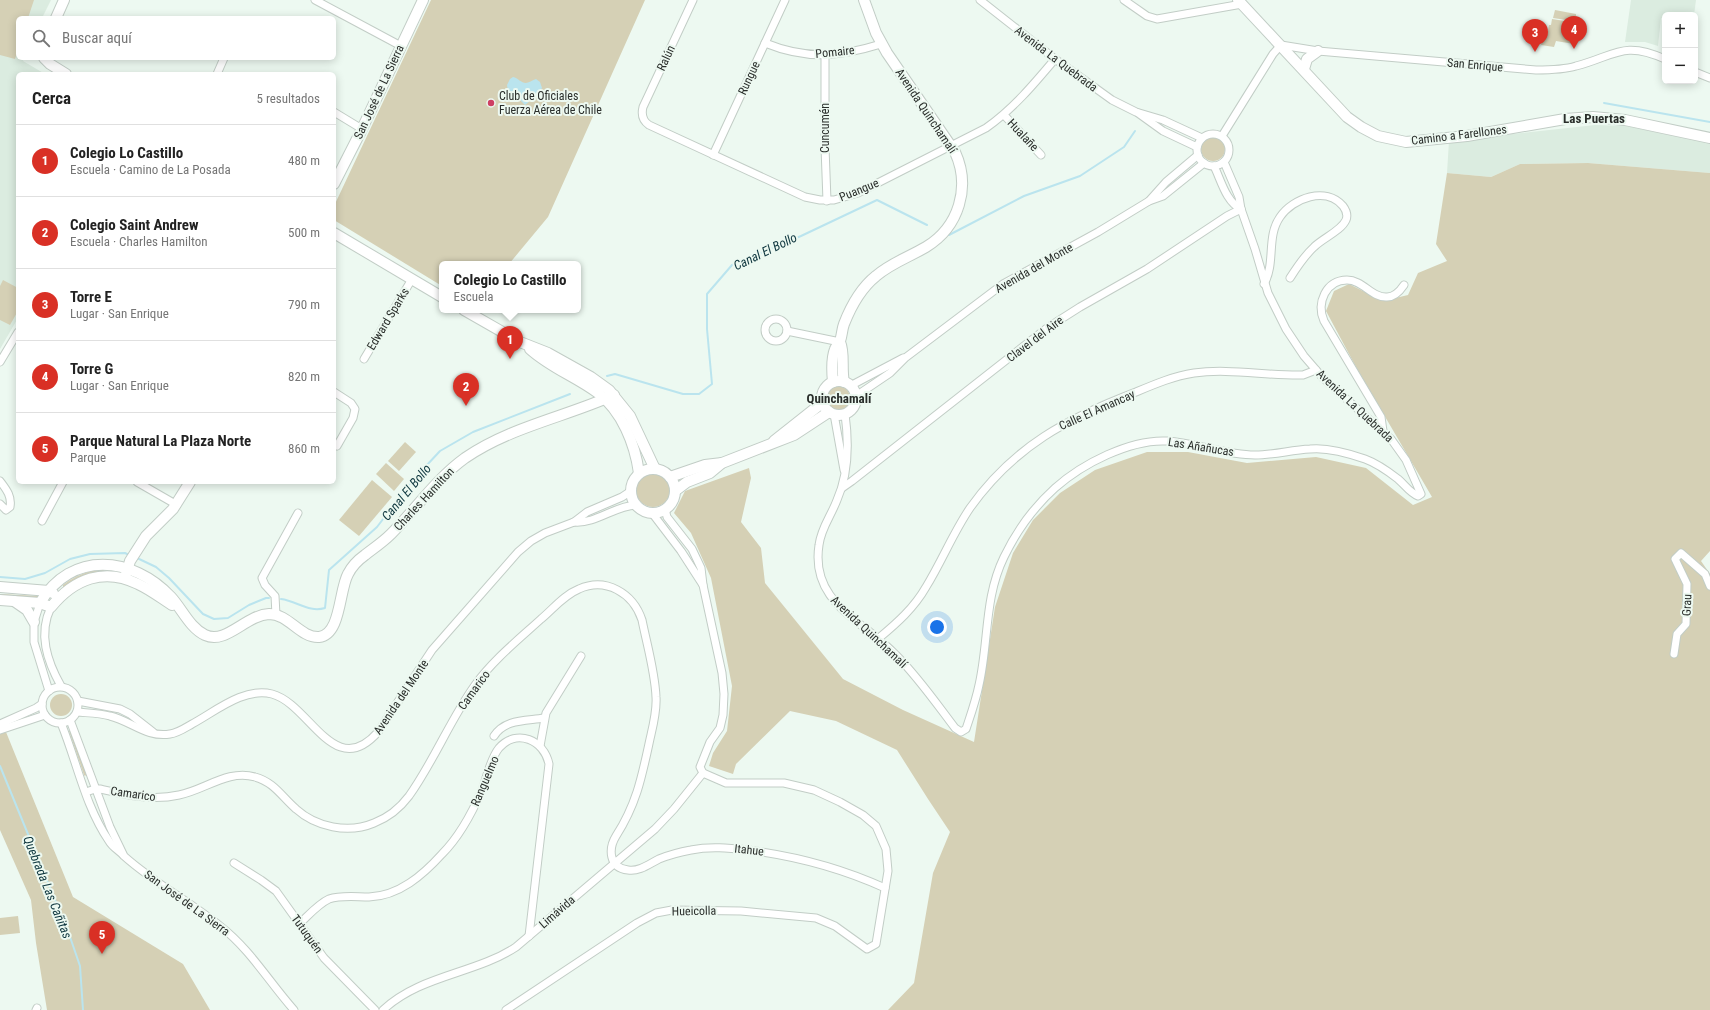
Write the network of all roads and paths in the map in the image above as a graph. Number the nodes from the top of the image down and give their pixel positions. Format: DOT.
graph roads {
  1 [pos="64,0"];
  2 [pos="315,0"];
  3 [pos="422,0"];
  4 [pos="693,0"];
  5 [pos="785,0"];
  6 [pos="980,0"];
  7 [pos="1124,0"];
  8 [pos="865,1"];
  9 [pos="1240,2"];
  10 [pos="57,16"];
  11 [pos="765,43"];
  12 [pos="881,44"];
  13 [pos="1281,45"];
  14 [pos="401,46"];
  15 [pos="1318,51"];
  16 [pos="825,56"];
  17 [pos="1662,57"];
  18 [pos="1055,59"];
  19 [pos="46,60"];
  20 [pos="223,60"];
  21 [pos="1304,69"];
  22 [pos="63,72"];
  23 [pos="218,72"];
  24 [pos="1698,73"];
  25 [pos="1710,78"];
  26 [pos="1136,112"];
  27 [pos="336,113"];
  28 [pos="1004,115"];
  29 [pos="642,117"];
  30 [pos="362,129"];
  31 [pos="1222,136"];
  32 [pos="1202,138"];
  33 [pos="1710,138"];
  34 [pos="952,146"];
  35 [pos="1197,147"];
  36 [pos="714,155"];
  37 [pos="1041,155"];
  38 [pos="1198,156"];
  39 [pos="1224,162"];
  40 [pos="1204,163"];
  41 [pos="1214,166"];
  42 [pos="336,180"];
  43 [pos="827,201"];
  44 [pos="1149,201"];
  45 [pos="1240,209"];
  46 [pos="336,234"];
  47 [pos="1290,278"];
  48 [pos="412,279"];
  49 [pos="1264,284"];
  50 [pos="1404,285"];
  51 [pos="439,295"];
  52 [pos="469,313"];
  53 [pos="787,331"];
  54 [pos="16,335"];
  55 [pos="840,342"];
  56 [pos="906,358"];
  57 [pos="364,359"];
  58 [pos="0,362"];
  59 [pos="1316,370"];
  60 [pos="833,382"];
  61 [pos="847,384"];
  62 [pos="336,393"];
  63 [pos="856,396"];
  64 [pos="610,397"];
  65 [pos="822,403"];
  66 [pos="831,413"];
  67 [pos="845,414"];
  68 [pos="1384,431"];
  69 [pos="771,443"];
  70 [pos="337,446"];
  71 [pos="722,464"];
  72 [pos="655,469"];
  73 [pos="639,473"];
  74 [pos="844,473"];
  75 [pos="670,477"];
  76 [pos="0,481"];
  77 [pos="62,484"];
  78 [pos="140,484"];
  79 [pos="189,484"];
  80 [pos="842,488"];
  81 [pos="675,491"];
  82 [pos="631,492"];
  83 [pos="1421,494"];
  84 [pos="0,504"];
  85 [pos="177,505"];
  86 [pos="636,505"];
  87 [pos="665,510"];
  88 [pos="298,513"];
  89 [pos="652,513"];
  90 [pos="42,521"];
  91 [pos="574,522"];
  92 [pos="127,568"];
  93 [pos="124,579"];
  94 [pos="703,585"];
  95 [pos="1710,586"];
  96 [pos="0,587"];
  97 [pos="49,591"];
  98 [pos="60,596"];
  99 [pos="0,600"];
  100 [pos="14,601"];
  101 [pos="40,603"];
  102 [pos="52,607"];
  103 [pos="183,612"];
  104 [pos="276,615"];
  105 [pos="34,622"];
  106 [pos="879,638"];
  107 [pos="1674,654"];
  108 [pos="581,656"];
  109 [pos="61,686"];
  110 [pos="49,690"];
  111 [pos="78,701"];
  112 [pos="42,704"];
  113 [pos="77,712"];
  114 [pos="45,715"];
  115 [pos="544,718"];
  116 [pos="70,720"];
  117 [pos="61,723"];
  118 [pos="0,724"];
  119 [pos="0,730"];
  120 [pos="961,732"];
  121 [pos="156,734"];
  122 [pos="494,736"];
  123 [pos="540,746"];
  124 [pos="703,773"];
  125 [pos="94,789"];
  126 [pos="86,792"];
  127 [pos="123,854"];
  128 [pos="234,863"];
  129 [pos="614,863"];
  130 [pos="885,888"];
  131 [pos="299,924"];
  132 [pos="529,936"];
  133 [pos="294,1010"];
  134 [pos="375,1010"];
  135 [pos="383,1010"];
  136 [pos="506,1010"];
  1 -- 10 [label="street"];
  2 -- 14 [label="street"];
  3 -- 14 [label="street, San José de La Sierra"];
  4 -- 29 [label="street, Ralún"];
  5 -- 11 [label="street, Rungue"];
  6 -- 18 [label="street, Avenida La Quebrada"];
  7 -- 9 [label="street"];
  8 -- 12 [label="street, Avenida Quinchamalí"];
  9 -- 13 [label="street, Camino a Farellones"];
  11 -- 16 [label="street, Pomaire"];
  11 -- 36 [label="street, Rungue"];
  12 -- 16 [label="street, Pomaire"];
  12 -- 34 [label="street, Avenida Quinchamalí"];
  13 -- 15 [label="street, San Enrique"];
  13 -- 21 [label="street, Camino a Farellones"];
  13 -- 31 [label="street"];
  14 -- 30 [label="street, San José de La Sierra"];
  15 -- 17 [label="street, San Enrique"];
  15 -- 21 [label="street"];
  16 -- 43 [label="street, Cuncumén"];
  18 -- 26 [label="street, Avenida La Quebrada"];
  18 -- 28 [label="street, Puangue"];
  19 -- 22 [label="street"];
  20 -- 23 [label="street"];
  21 -- 33 [label="street, Camino a Farellones"];
  24 -- 25 [label="street"];
  26 -- 32 [label="street, Avenida La Quebrada"];
  26 -- 35 [label="street, Avenida La Quebrada"];
  27 -- 30 [label="street"];
  28 -- 34 [label="street, Puangue"];
  28 -- 37 [label="street, Hualañe"];
  29 -- 36 [label="street, Puangue"];
  30 -- 42 [label="street, San José de La Sierra"];
  31 -- 32 [label="street"];
  31 -- 39 [label="street"];
  32 -- 35 [label="street"];
  34 -- 43 [label="street, Puangue"];
  34 -- 55 [label="street, Avenida Quinchamalí"];
  35 -- 38 [label="street"];
  36 -- 43 [label="street, Puangue"];
  38 -- 40 [label="street"];
  38 -- 44 [label="street, Avenida del Monte"];
  39 -- 41 [label="street"];
  39 -- 45 [label="street, Avenida La Quebrada"];
  40 -- 41 [label="street"];
  40 -- 44 [label="street, Avenida del Monte"];
  41 -- 45 [label="street, Avenida La Quebrada"];
  44 -- 56 [label="street, Avenida del Monte"];
  45 -- 49 [label="street, Avenida La Quebrada"];
  45 -- 80 [label="street, Clavel del Aire"];
  46 -- 48 [label="street"];
  47 -- 49 [label="street"];
  48 -- 51 [label="street"];
  48 -- 57 [label="street, Edward Sparks"];
  49 -- 59 [label="street, Avenida La Quebrada"];
  50 -- 68 [label="street"];
  52 -- 64 [label="street"];
  53 -- 55 [label="street"];
  54 -- 58 [label="street"];
  55 -- 60 [label="street, Avenida Quinchamalí"];
  55 -- 61 [label="street, Avenida Quinchamalí"];
  56 -- 61 [label="street, Avenida del Monte"];
  56 -- 63 [label="street, Avenida del Monte"];
  59 -- 68 [label="street, Avenida La Quebrada"];
  59 -- 106 [label="street, Calle El Amancay"];
  60 -- 61 [label="street"];
  60 -- 65 [label="street"];
  61 -- 63 [label="street"];
  62 -- 70 [label="street"];
  63 -- 67 [label="street"];
  64 -- 72 [label="street"];
  64 -- 73 [label="street"];
  64 -- 104 [label="street, Charles Hamilton"];
  65 -- 66 [label="street"];
  65 -- 69 [label="street"];
  66 -- 67 [label="street"];
  66 -- 69 [label="street"];
  66 -- 74 [label="street, Avenida Quinchamalí"];
  67 -- 74 [label="street, Avenida Quinchamalí"];
  68 -- 83 [label="street, Avenida La Quebrada"];
  69 -- 71 [label="street"];
  71 -- 75 [label="street"];
  71 -- 81 [label="street"];
  72 -- 73 [label="street"];
  72 -- 75 [label="street"];
  73 -- 82 [label="street"];
  74 -- 80 [label="street, Avenida Quinchamalí"];
  75 -- 81 [label="street"];
  76 -- 84 [label="street"];
  77 -- 90 [label="street"];
  78 -- 85 [label="street"];
  79 -- 85 [label="street"];
  80 -- 106 [label="street, Avenida Quinchamalí"];
  81 -- 87 [label="street"];
  82 -- 86 [label="street"];
  82 -- 91 [label="street, Avenida del Monte"];
  83 -- 120 [label="street, Las Añañucas"];
  85 -- 92 [label="street"];
  86 -- 89 [label="street"];
  86 -- 91 [label="street, Avenida del Monte"];
  87 -- 89 [label="street"];
  87 -- 94 [label="street"];
  88 -- 104 [label="street"];
  89 -- 94 [label="street"];
  91 -- 121 [label="street, Avenida del Monte"];
  92 -- 93 [label="street"];
  92 -- 97 [label="street"];
  92 -- 103 [label="street"];
  93 -- 98 [label="street"];
  93 -- 103 [label="street"];
  94 -- 124 [label="street"];
  95 -- 107 [label="street, Grau"];
  96 -- 97 [label="street"];
  97 -- 98 [label="street"];
  97 -- 101 [label="street"];
  98 -- 102 [label="street"];
  99 -- 100 [label="street"];
  100 -- 101 [label="street"];
  100 -- 105 [label="street"];
  101 -- 102 [label="street"];
  101 -- 105 [label="street"];
  102 -- 109 [label="street"];
  103 -- 104 [label="street"];
  105 -- 110 [label="street"];
  106 -- 120 [label="street, Avenida Quinchamalí"];
  108 -- 115 [label="street"];
  109 -- 110 [label="street"];
  109 -- 111 [label="street"];
  110 -- 112 [label="street"];
  111 -- 113 [label="street"];
  111 -- 121 [label="street"];
  112 -- 114 [label="street"];
  112 -- 118 [label="street"];
  113 -- 116 [label="street"];
  113 -- 121 [label="street, Avenida del Monte"];
  114 -- 117 [label="street"];
  114 -- 119 [label="street"];
  115 -- 122 [label="street"];
  115 -- 123 [label="street"];
  116 -- 117 [label="street"];
  116 -- 125 [label="street, San José de La Sierra"];
  117 -- 126 [label="street, San José de La Sierra"];
  123 -- 131 [label="street, Ranguelmo"];
  123 -- 132 [label="street"];
  124 -- 129 [label="street, Limávida"];
  124 -- 130 [label="street"];
  125 -- 126 [label="street, Camarico"];
  125 -- 127 [label="street, San José de La Sierra"];
  125 -- 129 [label="street, Camarico"];
  126 -- 127 [label="street, San José de La Sierra"];
  127 -- 133 [label="street, San José de La Sierra"];
  128 -- 131 [label="street, Tutuquén"];
  129 -- 130 [label="street, Itahue"];
  129 -- 132 [label="street, Limávida"];
  130 -- 136 [label="street, Hueicolla"];
  131 -- 134 [label="street, Tutuquén"];
  132 -- 135 [label="street, Limávida"];
}
